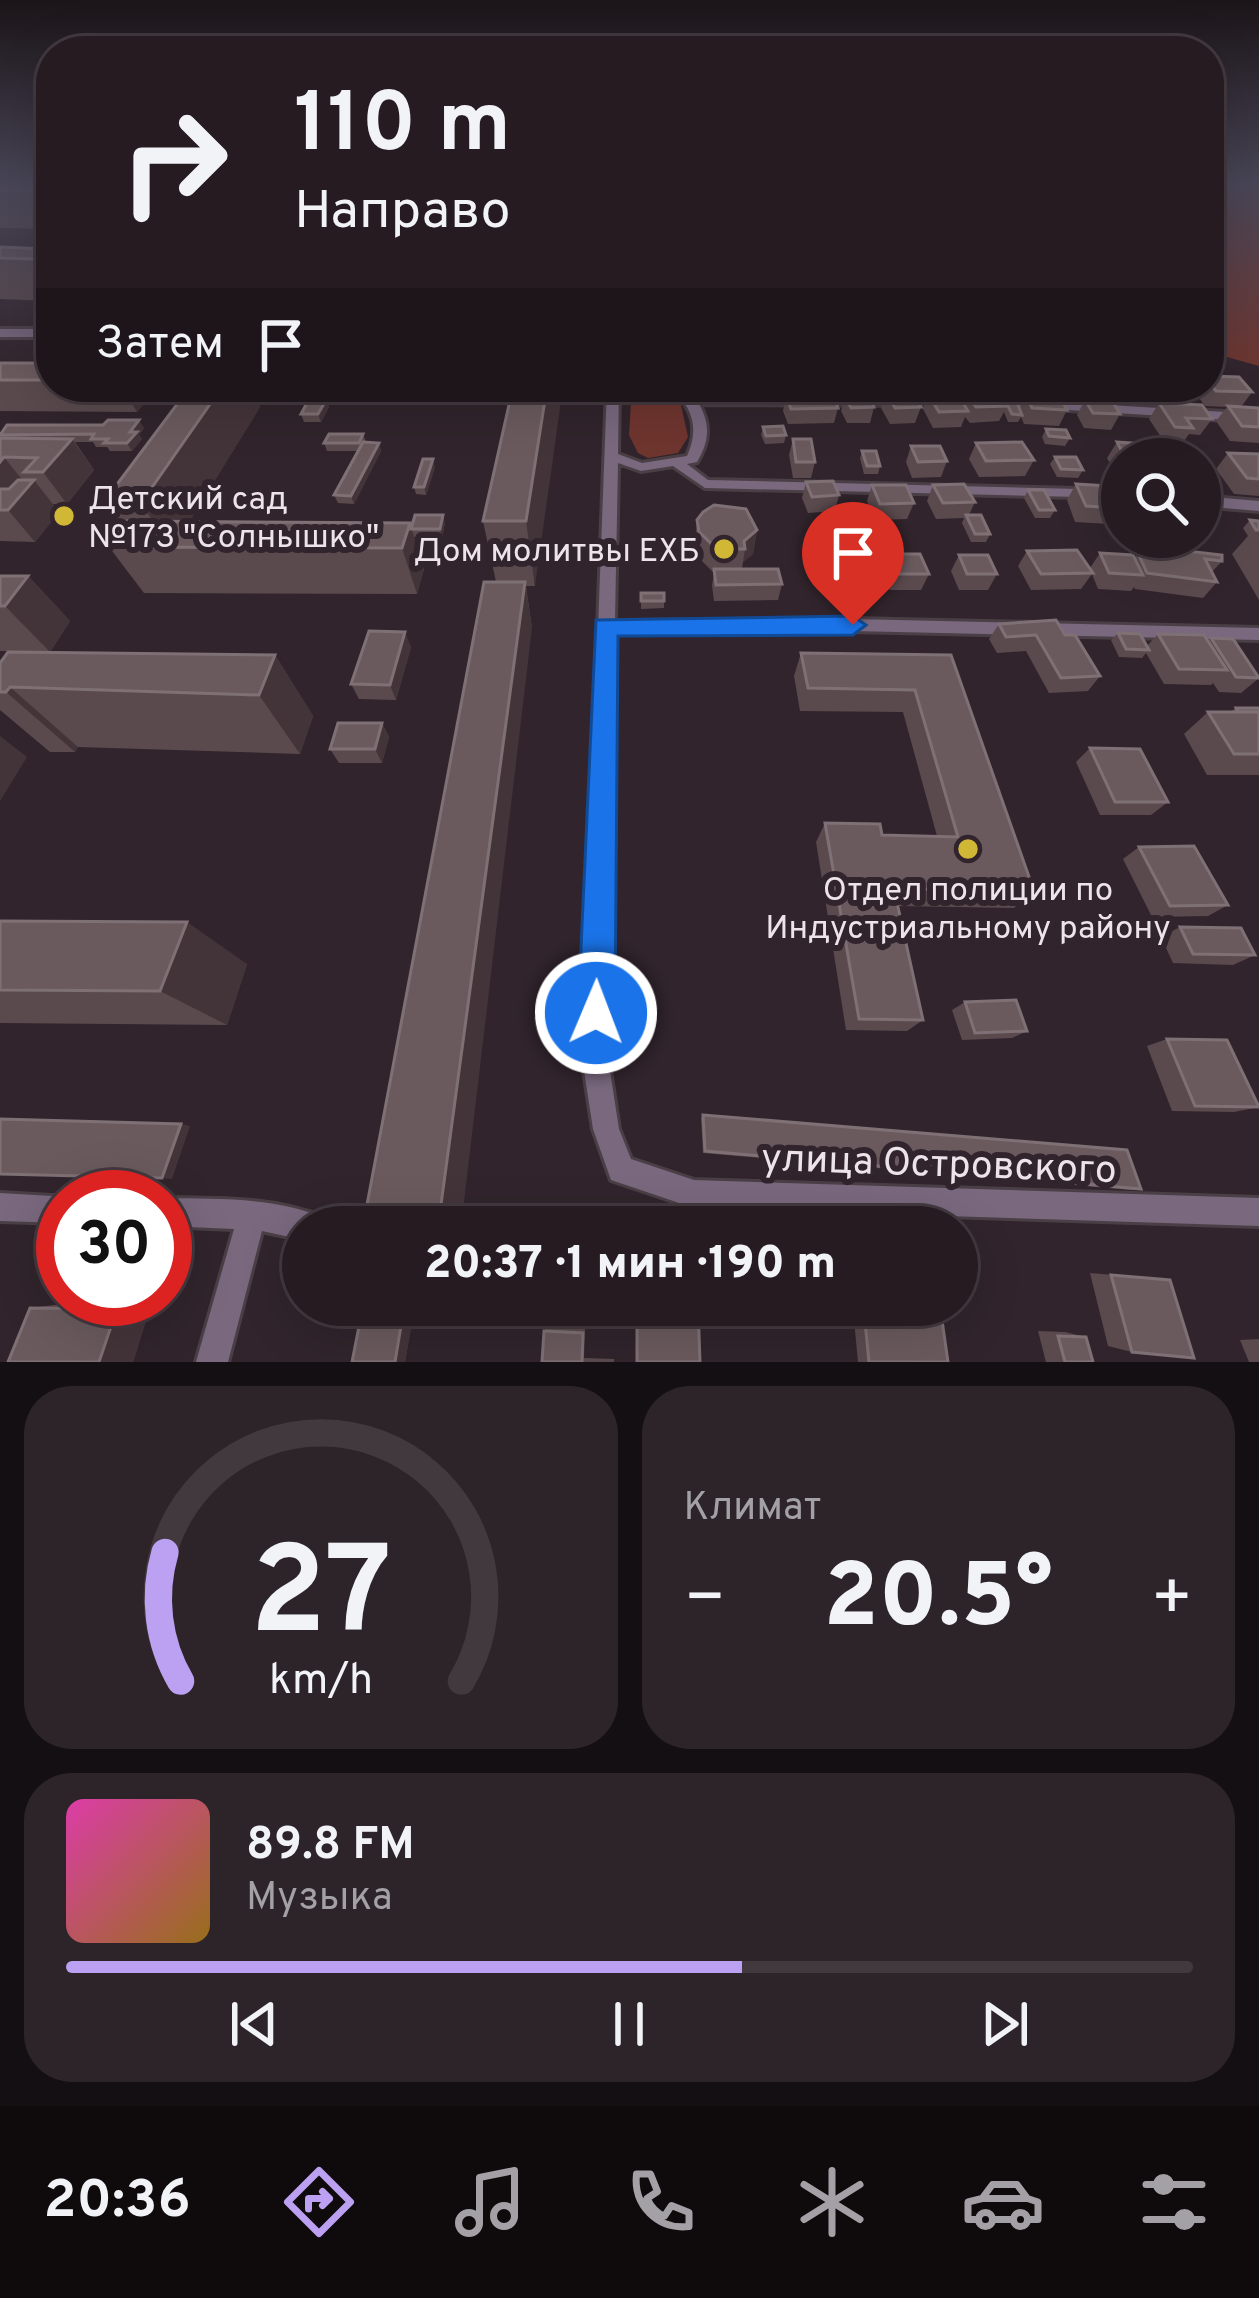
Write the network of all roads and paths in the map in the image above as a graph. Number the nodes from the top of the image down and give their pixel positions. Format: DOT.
graph roads {
  1 [pos="0,333"];
  2 [pos="36,333"];
  3 [pos="612,402"];
  4 [pos="692,402"];
  5 [pos="995,402"];
  6 [pos="1259,418"];
  7 [pos="610,456"];
  8 [pos="677,463"];
  9 [pos="1101,494"];
  10 [pos="1221,503"];
  11 [pos="1259,506"];
  12 [pos="605,627"];
  13 [pos="1259,634"];
  14 [pos="0,1207"];
  15 [pos="36,1208"];
  16 [pos="1259,1212"];
  17 [pos="192,1214"];
  18 [pos="252,1215"];
  19 [pos="282,1221"];
  20 [pos="212,1362"];
  1 -- 2 [label="street"];
  3 -- 7 [label="street"];
  4 -- 8 [label="street"];
  5 -- 6 [label="street"];
  7 -- 8 [label="street"];
  7 -- 12 [label="street"];
  8 -- 9 [label="street"];
  10 -- 11 [label="street"];
  12 -- 13 [label="street"];
  12 -- 16 [label="street, улица Островского"];
  14 -- 15 [label="street"];
  17 -- 18 [label="street"];
  18 -- 19 [label="street"];
  18 -- 20 [label="street"];
}
